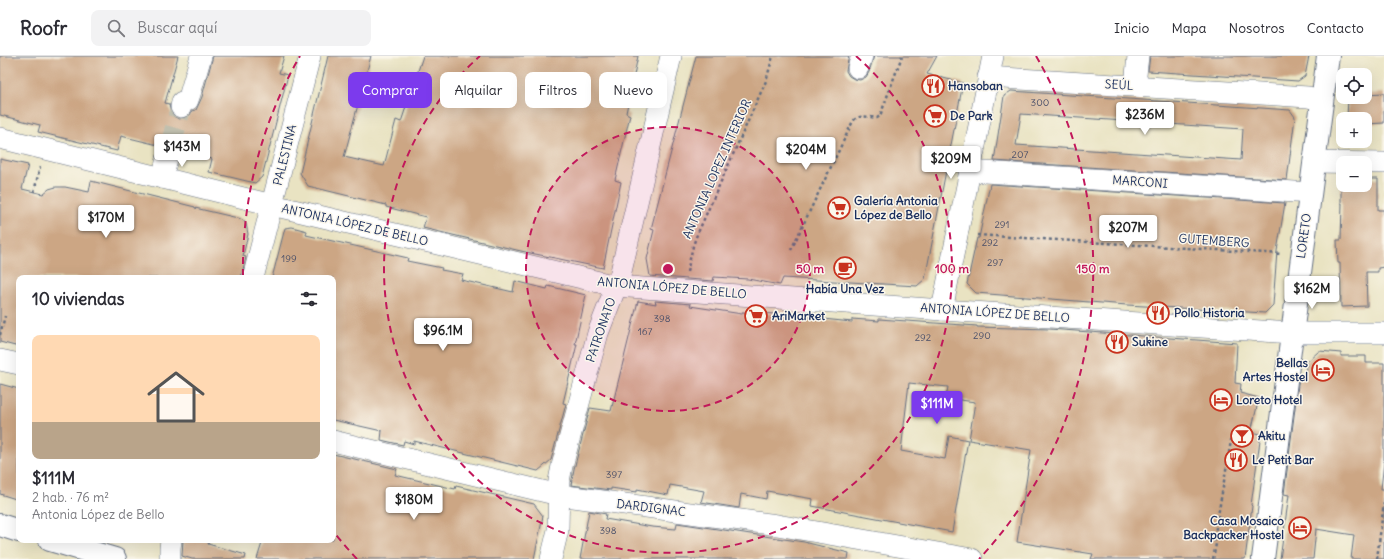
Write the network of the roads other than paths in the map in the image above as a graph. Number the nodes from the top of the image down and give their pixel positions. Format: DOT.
graph roads {
  1 [pos="189,56"];
  2 [pos="201,56"];
  3 [pos="310,56"];
  4 [pos="671,56"];
  5 [pos="992,56"];
  6 [pos="1138,56"];
  7 [pos="1328,56"];
  8 [pos="988,77"];
  9 [pos="1135,85"];
  10 [pos="1322,100"];
  11 [pos="0,138"];
  12 [pos="170,148"];
  13 [pos="1314,162"];
  14 [pos="1384,163"];
  15 [pos="969,171"];
  16 [pos="162,178"];
  17 [pos="1310,193"];
  18 [pos="272,205"];
  19 [pos="254,275"];
  20 [pos="616,286"];
  21 [pos="942,310"];
  22 [pos="1292,333"];
  23 [pos="1384,333"];
  24 [pos="0,360"];
  25 [pos="16,363"];
  26 [pos="336,442"];
  27 [pos="559,495"];
  28 [pos="0,525"];
  29 [pos="16,530"];
  30 [pos="60,543"];
  31 [pos="171,543"];
  32 [pos="904,553"];
  33 [pos="116,559"];
  34 [pos="170,559"];
  35 [pos="551,559"];
  36 [pos="972,559"];
  37 [pos="1263,559"];
  1 -- 2 [label="street"];
  3 -- 18 [label="street, PALESTINA"];
  4 -- 20 [label="street, PATRONATO"];
  5 -- 8 [label="street"];
  6 -- 9 [label="street"];
  7 -- 10 [label="main road, LORETO"];
  8 -- 9 [label="street, SEÚL"];
  8 -- 15 [label="street"];
  9 -- 10 [label="street, SEÚL"];
  10 -- 13 [label="main road, LORETO"];
  11 -- 16 [label="street, ANTONIA LÓPEZ DE BELLO"];
  12 -- 16 [label="street"];
  13 -- 14 [label="street"];
  13 -- 17 [label="main road, LORETO"];
  15 -- 17 [label="street, MARCONI"];
  15 -- 21 [label="street"];
  16 -- 18 [label="street, ANTONIA LÓPEZ DE BELLO"];
  17 -- 22 [label="main road, LORETO"];
  18 -- 19 [label="street, PALESTINA"];
  18 -- 20 [label="street, ANTONIA LÓPEZ DE BELLO"];
  20 -- 21 [label="street, ANTONIA LÓPEZ DE BELLO"];
  20 -- 27 [label="street, PATRONATO"];
  21 -- 22 [label="street, ANTONIA LÓPEZ DE BELLO"];
  22 -- 23 [label="street, ANTONIA LÓPEZ DE BELLO"];
  22 -- 37 [label="main road, LORETO"];
  24 -- 25 [label="street"];
  26 -- 27 [label="street, DARDIGNAC"];
  27 -- 32 [label="street, DARDIGNAC"];
  27 -- 35 [label="street, PATRONATO"];
  28 -- 29 [label="main road"];
  30 -- 33 [label="main road"];
  31 -- 34 [label="street"];
  32 -- 36 [label="street, DARDIGNAC"];
}
